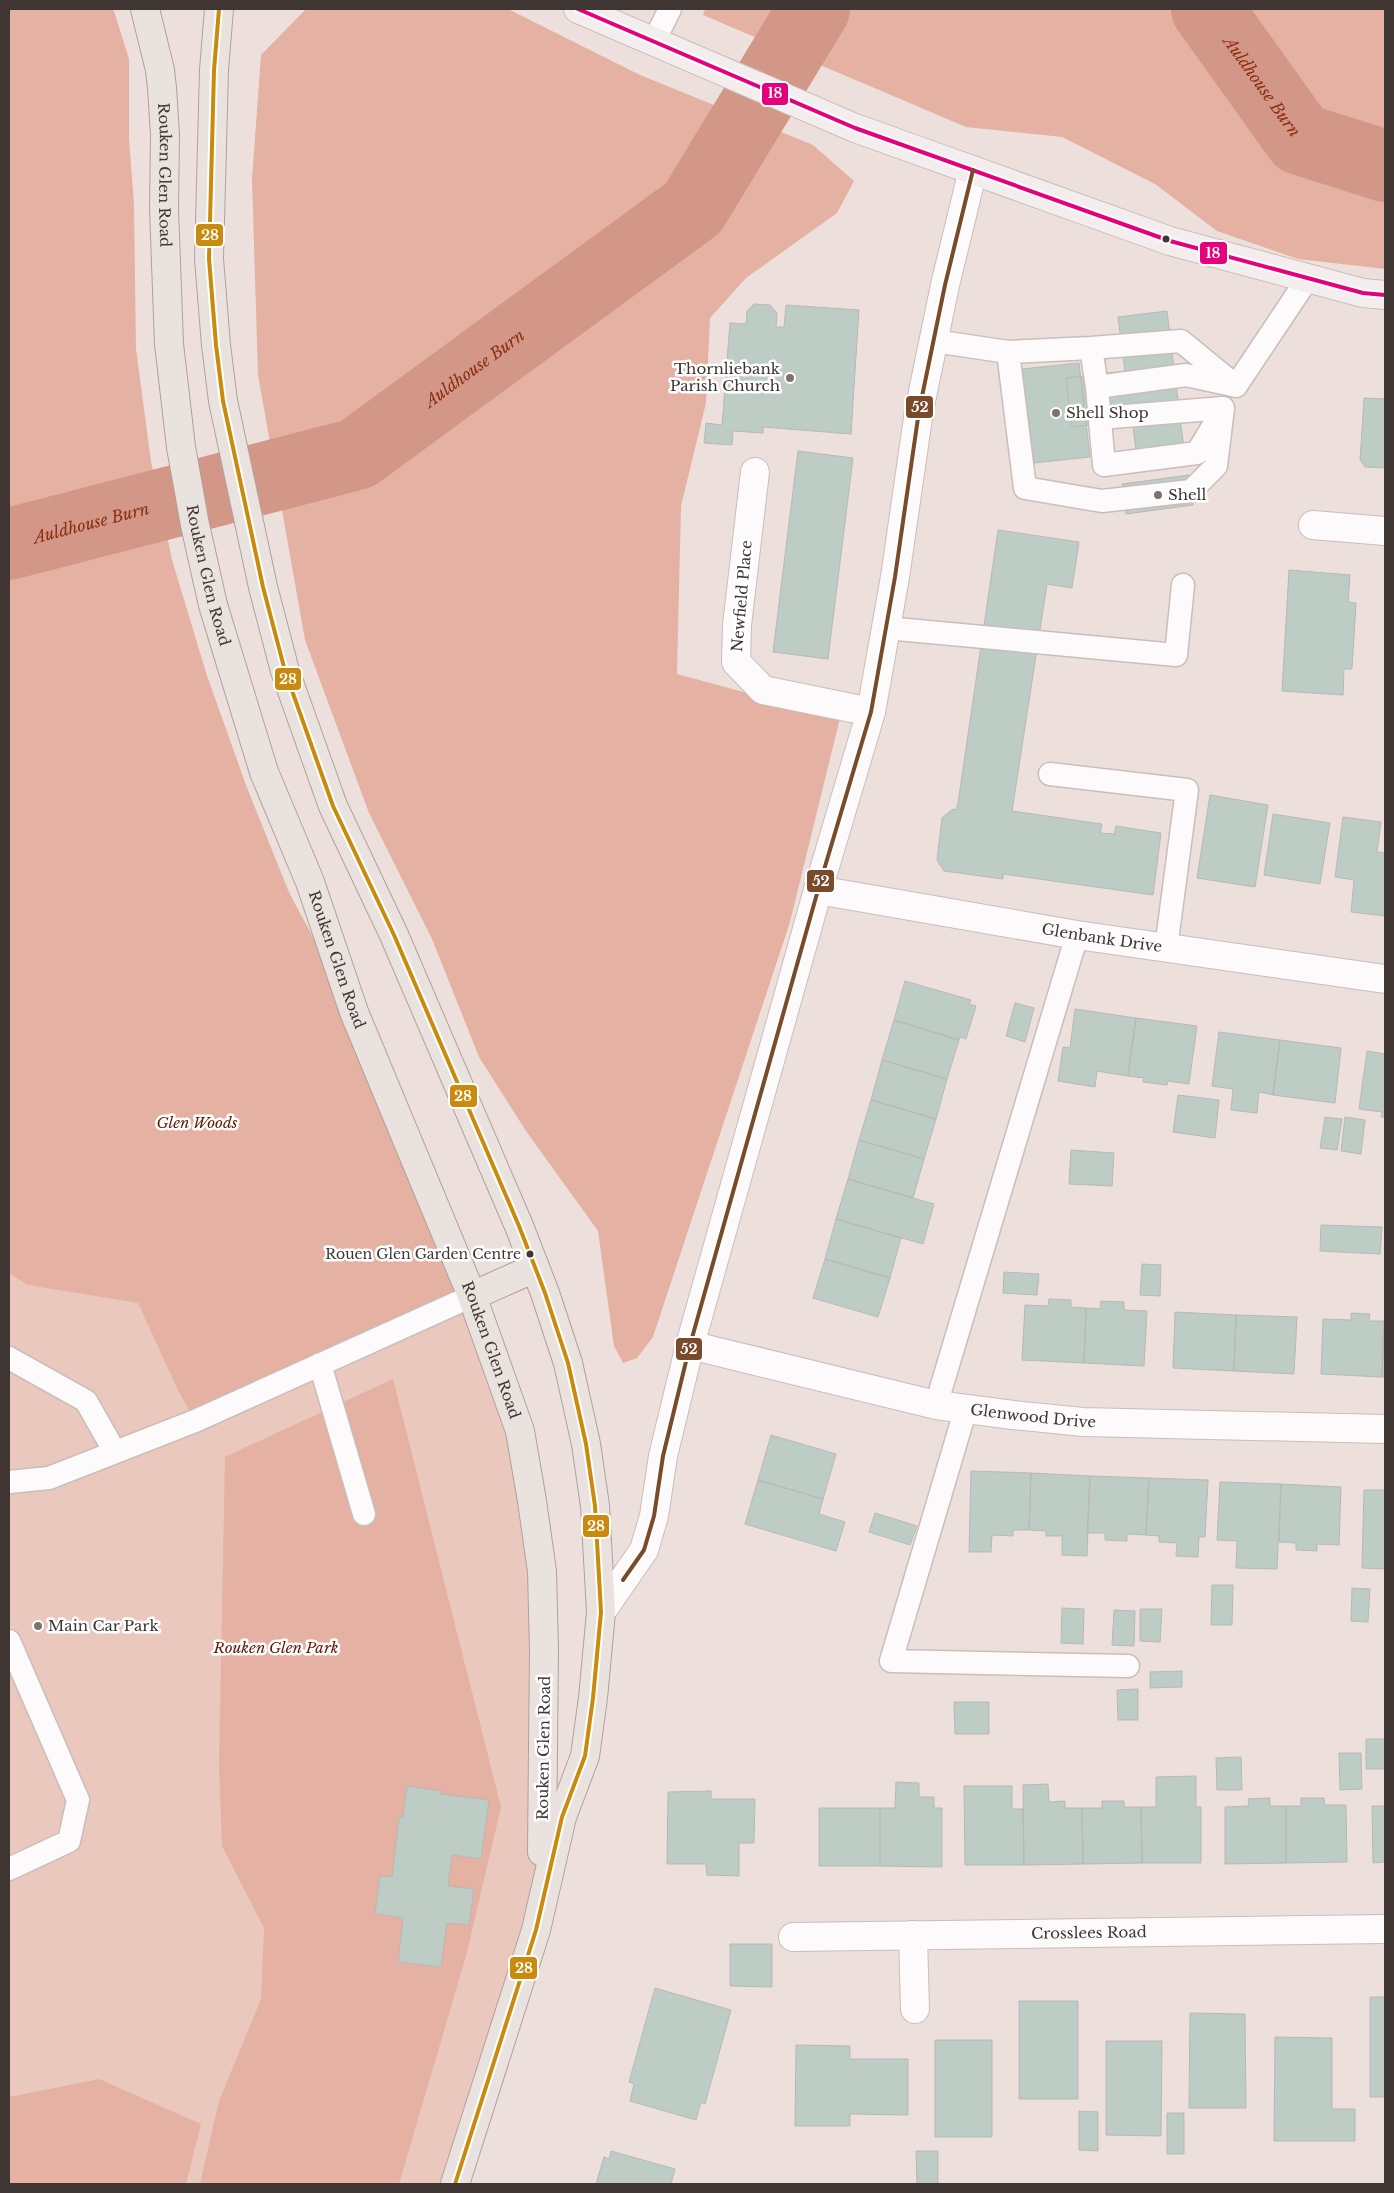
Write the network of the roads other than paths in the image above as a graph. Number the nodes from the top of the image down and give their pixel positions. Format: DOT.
graph roads {
  1 [pos="145,9"];
  2 [pos="219,9"];
  3 [pos="578,9"];
  4 [pos="670,9"];
  5 [pos="654,41"];
  6 [pos="973,170"];
  7 [pos="1308,278"];
  8 [pos="1385,295"];
  9 [pos="934,341"];
  10 [pos="1091,348"];
  11 [pos="1008,352"];
  12 [pos="1236,386"];
  13 [pos="1097,388"];
  14 [pos="1223,408"];
  15 [pos="1100,418"];
  16 [pos="755,472"];
  17 [pos="1312,525"];
  18 [pos="1385,531"];
  19 [pos="1182,585"];
  20 [pos="886,628"];
  21 [pos="871,712"];
  22 [pos="1050,774"];
  23 [pos="818,890"];
  24 [pos="1077,935"];
  25 [pos="1166,948"];
  26 [pos="1385,979"];
  27 [pos="535,1268"];
  28 [pos="472,1296"];
  29 [pos="690,1345"];
  30 [pos="9,1358"];
  31 [pos="320,1364"];
  32 [pos="936,1405"];
  33 [pos="966,1408"];
  34 [pos="1385,1429"];
  35 [pos="115,1452"];
  36 [pos="9,1482"];
  37 [pos="364,1514"];
  38 [pos="601,1612"];
  39 [pos="9,1641"];
  40 [pos="1128,1666"];
  41 [pos="9,1869"];
  42 [pos="542,1901"];
  43 [pos="1385,1930"];
  44 [pos="913,1935"];
  45 [pos="793,1937"];
  46 [pos="915,2009"];
  47 [pos="455,2184"];
  1 -- 28 [label="main road, Rouken Glen Road"];
  2 -- 27 [label="main road, Rouken Glen Road"];
  3 -- 5 [label="main road"];
  4 -- 5 [label="lane"];
  5 -- 6 [label="main road"];
  6 -- 7 [label="main road"];
  6 -- 9 [label="street, Rouken Glen Road"];
  7 -- 8 [label="main road"];
  7 -- 12 [label="lane"];
  9 -- 11 [label="lane"];
  9 -- 20 [label="street, Rouken Glen Road"];
  10 -- 11 [label="lane"];
  10 -- 12 [label="lane"];
  10 -- 13 [label="lane"];
  11 -- 14 [label="lane"];
  12 -- 13 [label="lane"];
  12 -- 14 [label="lane"];
  13 -- 15 [label="lane"];
  14 -- 15 [label="lane"];
  14 -- 15 [label="lane"];
  16 -- 21 [label="street, Newfield Place"];
  17 -- 18 [label="street"];
  19 -- 20 [label="lane"];
  20 -- 21 [label="street, Rouken Glen Road"];
  21 -- 23 [label="street, Rouken Glen Road"];
  22 -- 25 [label="lane"];
  23 -- 24 [label="street, Glenbank Drive"];
  23 -- 29 [label="street, Rouken Glen Road"];
  24 -- 25 [label="street, Glenbank Drive"];
  24 -- 32 [label="lane"];
  25 -- 26 [label="street, Glenbank Drive"];
  27 -- 28 [label="main road"];
  27 -- 38 [label="main road, Rouken Glen Road"];
  28 -- 31 [label="lane"];
  28 -- 42 [label="main road, Rouken Glen Road"];
  29 -- 32 [label="street, Glenwood Drive"];
  29 -- 38 [label="street, Rouken Glen Road"];
  30 -- 35 [label="lane"];
  31 -- 35 [label="lane"];
  31 -- 37 [label="lane"];
  32 -- 33 [label="street, Glenwood Drive"];
  33 -- 34 [label="street, Glenwood Drive"];
  33 -- 40 [label="lane"];
  35 -- 36 [label="lane"];
  38 -- 42 [label="main road, Rouken Glen Road"];
  39 -- 41 [label="lane"];
  42 -- 47 [label="main road, Rouken Glen Road"];
  43 -- 44 [label="street, Crosslees Road"];
  44 -- 45 [label="street, Crosslees Road"];
  44 -- 46 [label="street"];
}
